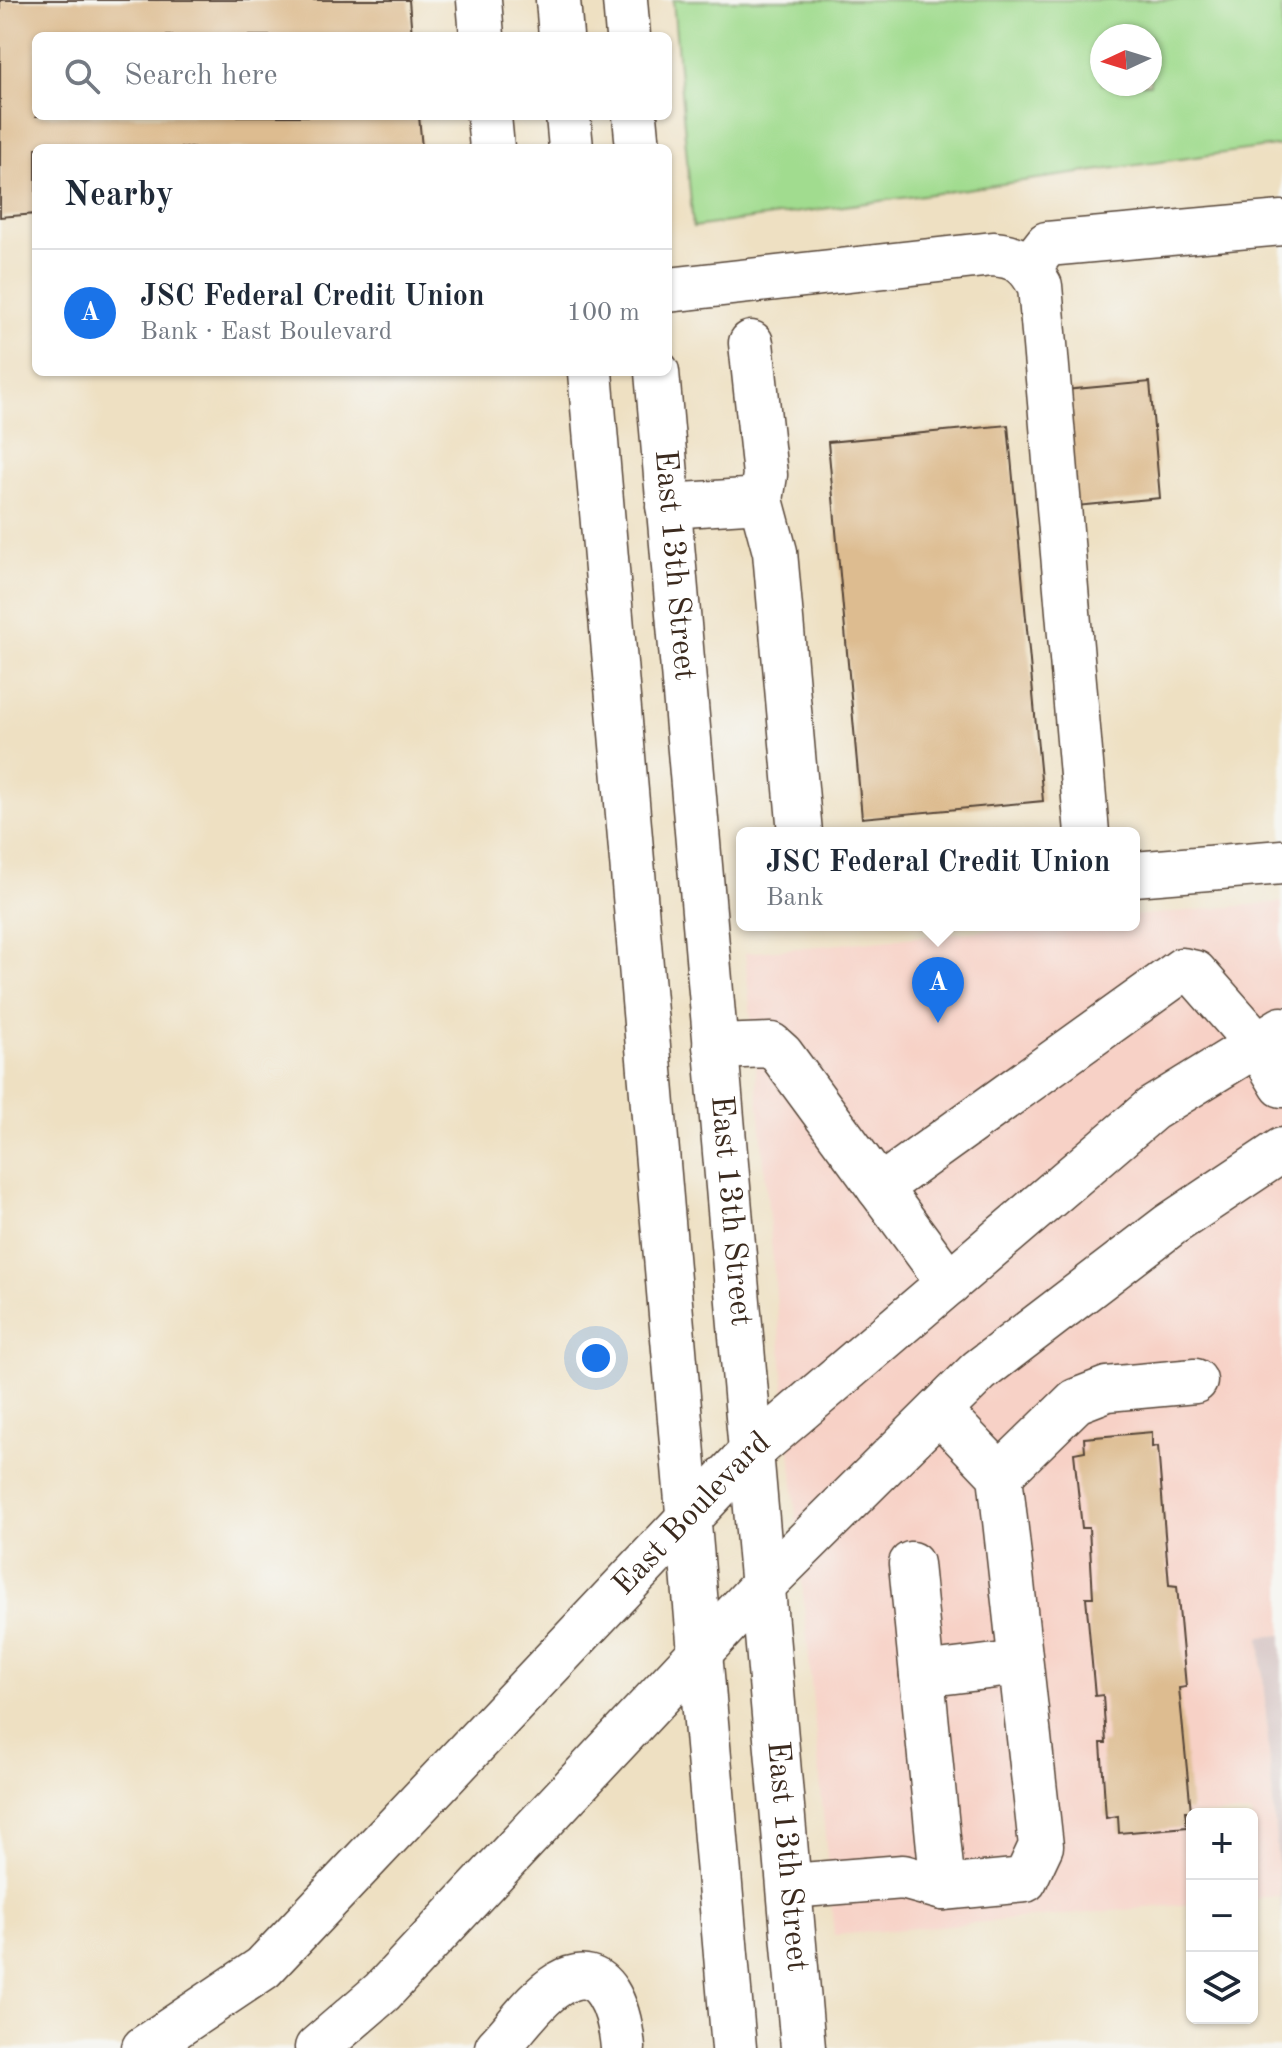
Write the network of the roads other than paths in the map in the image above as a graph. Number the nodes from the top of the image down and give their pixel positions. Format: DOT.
graph roads {
  1 [pos="479,0"];
  2 [pos="558,0"];
  3 [pos="625,0"];
  4 [pos="482,32"];
  5 [pos="561,32"];
  6 [pos="628,32"];
  7 [pos="489,120"];
  8 [pos="568,120"];
  9 [pos="635,120"];
  10 [pos="492,144"];
  11 [pos="571,144"];
  12 [pos="638,144"];
  13 [pos="1282,223"];
  14 [pos="1029,267"];
  15 [pos="672,290"];
  16 [pos="751,343"];
  17 [pos="590,376"];
  18 [pos="657,376"];
  19 [pos="761,500"];
  20 [pos="668,506"];
  21 [pos="799,827"];
  22 [pos="1086,827"];
  23 [pos="1282,862"];
  24 [pos="1140,874"];
  25 [pos="1270,1037"];
  26 [pos="715,1047"];
  27 [pos="1282,1085"];
  28 [pos="1282,1150"];
  29 [pos="879,1188"];
  30 [pos="949,1283"];
  31 [pos="1195,1381"];
  32 [pos="939,1411"];
  33 [pos="751,1452"];
  34 [pos="1000,1475"];
  35 [pos="689,1517"];
  36 [pos="911,1564"];
  37 [pos="764,1584"];
  38 [pos="700,1656"];
  39 [pos="1020,1663"];
  40 [pos="922,1675"];
  41 [pos="790,1886"];
  42 [pos="943,1888"];
  43 [pos="144,2048"];
  44 [pos="317,2048"];
  45 [pos="497,2048"];
  46 [pos="623,2048"];
  47 [pos="734,2048"];
  48 [pos="803,2048"];
  1 -- 4 [label="main road"];
  2 -- 5 [label="main road"];
  3 -- 6 [label="main road"];
  7 -- 10 [label="main road"];
  8 -- 11 [label="main road"];
  9 -- 12 [label="main road"];
  13 -- 14 [label="main road"];
  14 -- 15 [label="main road"];
  14 -- 22 [label="main road"];
  16 -- 19 [label="main road"];
  17 -- 35 [label="main road, East 13th Street"];
  18 -- 20 [label="main road, East 13th Street"];
  19 -- 20 [label="main road"];
  19 -- 21 [label="main road"];
  20 -- 26 [label="main road, East 13th Street"];
  23 -- 24 [label="main road"];
  25 -- 27 [label="main road"];
  25 -- 29 [label="main road"];
  25 -- 30 [label="main road, East Boulevard"];
  26 -- 29 [label="main road"];
  26 -- 33 [label="main road, East 13th Street"];
  28 -- 32 [label="main road"];
  29 -- 30 [label="main road"];
  30 -- 33 [label="main road, East Boulevard"];
  31 -- 34 [label="main road"];
  32 -- 34 [label="main road"];
  32 -- 37 [label="main road"];
  33 -- 35 [label="main road, East Boulevard"];
  33 -- 37 [label="main road, East 13th Street"];
  34 -- 39 [label="main road"];
  35 -- 38 [label="main road, East 13th Street"];
  35 -- 43 [label="main road, East Boulevard"];
  36 -- 40 [label="main road"];
  37 -- 38 [label="main road"];
  37 -- 41 [label="main road, East 13th Street"];
  38 -- 44 [label="main road"];
  38 -- 47 [label="main road, East 13th Street"];
  39 -- 40 [label="main road"];
  39 -- 42 [label="main road"];
  40 -- 42 [label="main road"];
  41 -- 42 [label="main road"];
  41 -- 48 [label="main road, East 13th Street"];
  45 -- 46 [label="main road"];
}
